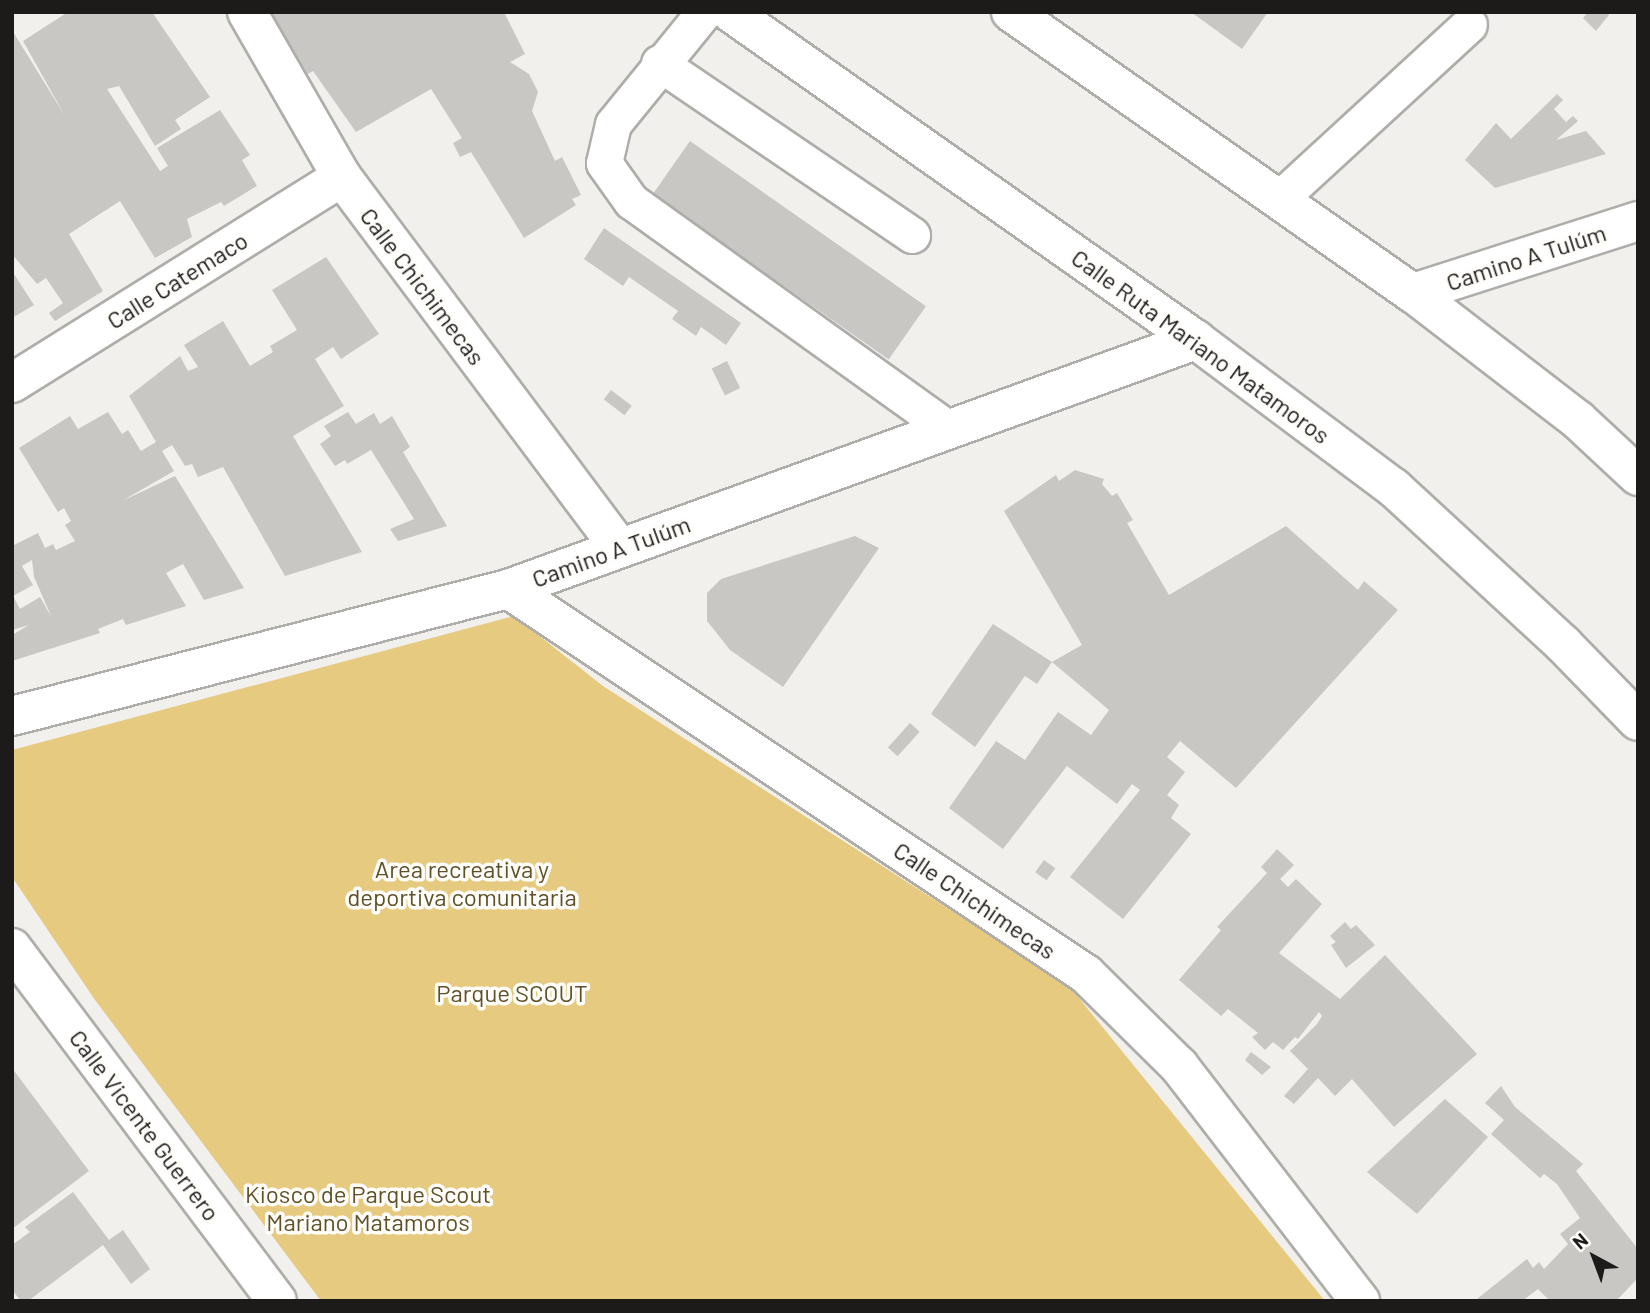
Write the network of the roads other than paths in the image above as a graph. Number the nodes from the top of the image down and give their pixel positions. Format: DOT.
graph roads {
  1 [pos="247,12"];
  2 [pos="704,12"];
  3 [pos="730,12"];
  4 [pos="1011,12"];
  5 [pos="1469,24"];
  6 [pos="659,63"];
  7 [pos="342,177"];
  8 [pos="1279,199"];
  9 [pos="1638,222"];
  10 [pos="912,235"];
  11 [pos="1413,293"];
  12 [pos="1196,340"];
  13 [pos="12,383"];
  14 [pos="948,429"];
  15 [pos="1638,476"];
  16 [pos="619,547"];
  17 [pos="508,589"];
  18 [pos="12,716"];
  19 [pos="1638,721"];
  20 [pos="12,948"];
  21 [pos="277,1301"];
  22 [pos="1360,1301"];
  1 -- 7 [label="street, Calle Chichimecas"];
  2 -- 6 [label="lane"];
  3 -- 12 [label="street, Calle Ruta Mariano Matamoros"];
  4 -- 8 [label="street"];
  5 -- 8 [label="lane"];
  6 -- 10 [label="lane"];
  6 -- 14 [label="lane"];
  7 -- 13 [label="street, Calle Catemaco"];
  7 -- 16 [label="street, Calle Chichimecas"];
  8 -- 11 [label="street"];
  9 -- 11 [label="street, Camino A Tulúm"];
  11 -- 15 [label="street"];
  12 -- 14 [label="street, Camino A Tulúm"];
  12 -- 19 [label="street, Calle Ruta Mariano Matamoros"];
  14 -- 16 [label="street, Camino A Tulúm"];
  16 -- 17 [label="street, Camino A Tulúm"];
  17 -- 18 [label="street, Camino A Tulúm"];
  17 -- 22 [label="street, Calle Chichimecas"];
  20 -- 21 [label="street, Calle Vicente Guerrero"];
}
